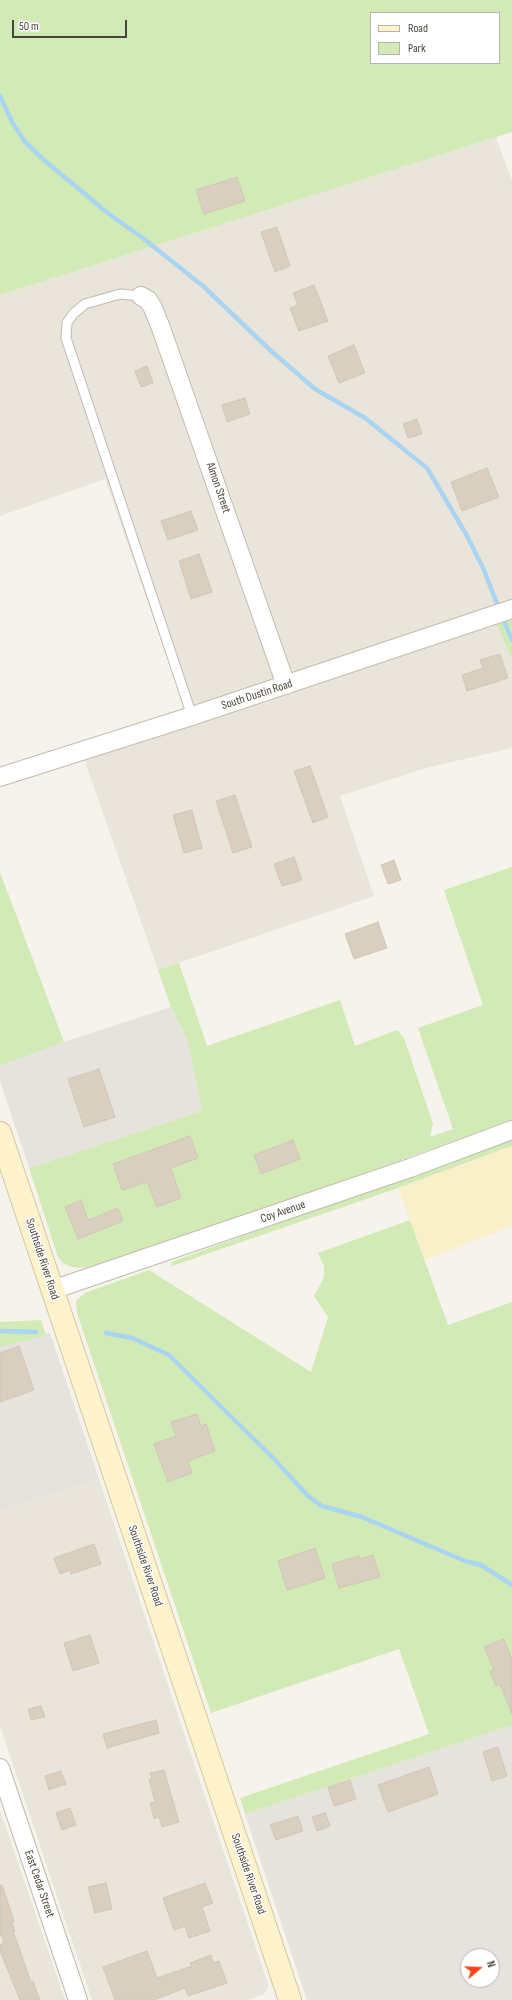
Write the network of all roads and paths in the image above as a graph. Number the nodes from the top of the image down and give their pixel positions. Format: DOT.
graph roads {
  1 [pos="141,296"];
  2 [pos="512,609"];
  3 [pos="286,685"];
  4 [pos="192,716"];
  5 [pos="0,777"];
  6 [pos="512,1130"];
  7 [pos="0,1133"];
  8 [pos="52,1290"];
  9 [pos="0,1768"];
  10 [pos="78,2000"];
  11 [pos="290,2000"];
  1 -- 3 [label="street, Almon Street"];
  1 -- 4 [label="lane"];
  2 -- 3 [label="street, South Dustin Road"];
  3 -- 4 [label="street, South Dustin Road"];
  4 -- 5 [label="street, South Dustin Road"];
  6 -- 8 [label="street, Coy Avenue"];
  7 -- 8 [label="main road, Southside River Road"];
  8 -- 11 [label="main road, Southside River Road"];
  9 -- 10 [label="street, East Cedar Street"];
}
